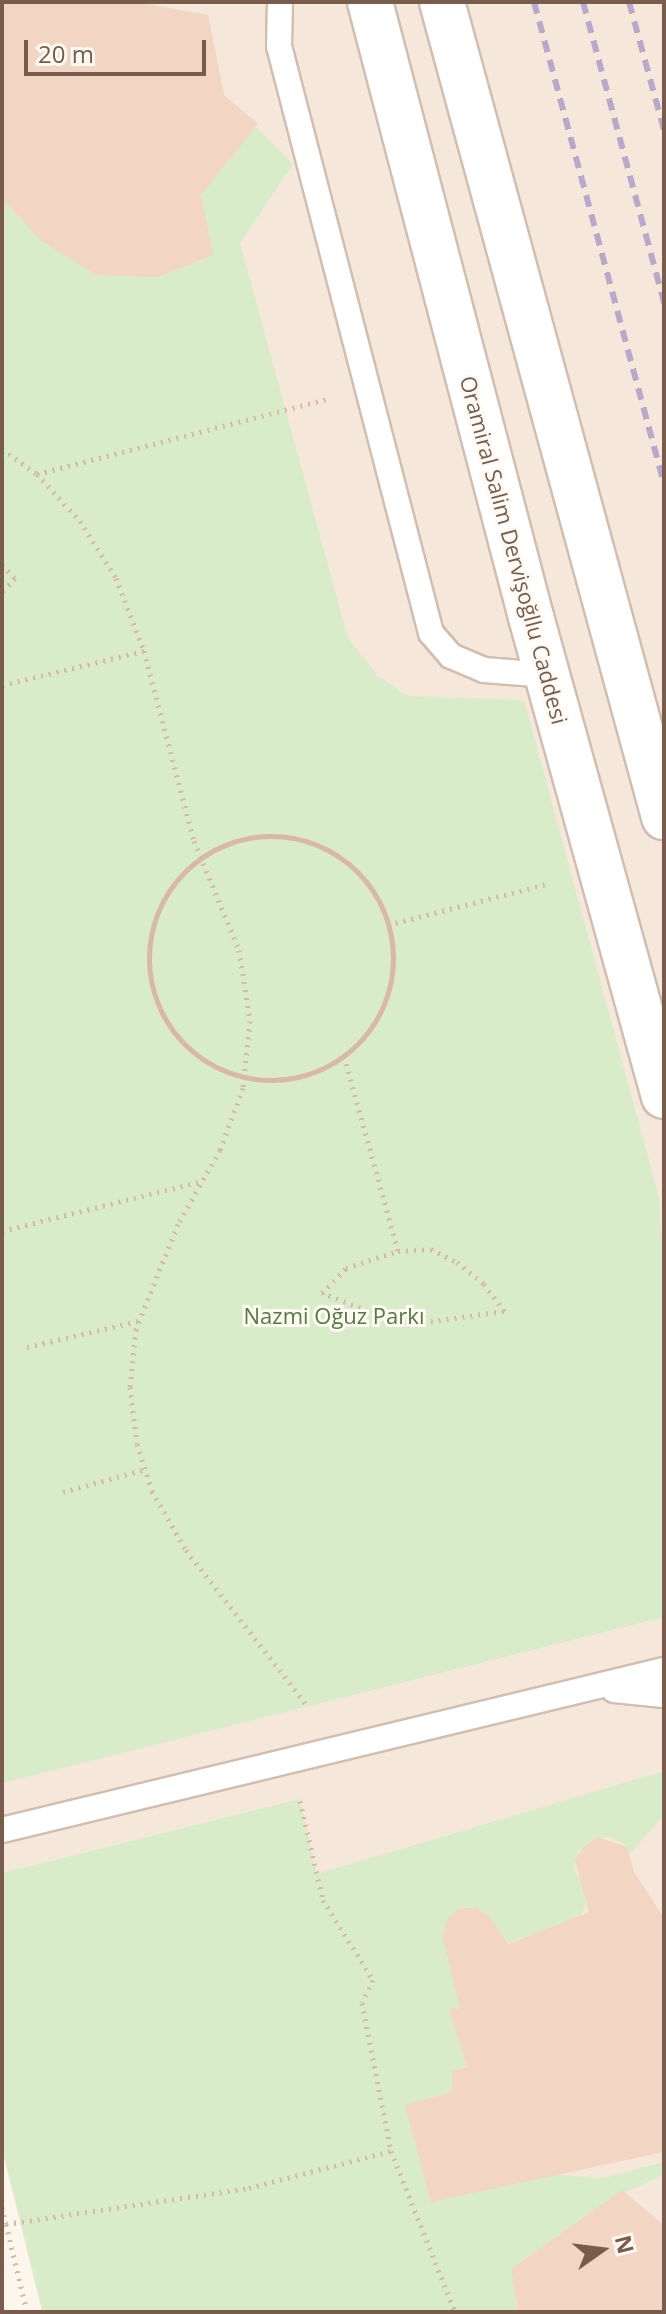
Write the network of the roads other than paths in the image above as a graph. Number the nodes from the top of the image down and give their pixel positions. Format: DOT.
graph roads {
  1 [pos="280,2"];
  2 [pos="370,2"];
  3 [pos="442,2"];
  4 [pos="548,675"];
  5 [pos="664,817"];
  6 [pos="664,1096"];
  7 [pos="664,1656"];
  8 [pos="664,1670"];
  9 [pos="592,1688"];
  10 [pos="664,1695"];
  11 [pos="2,1830"];
  1 -- 4 [label="lane"];
  2 -- 4 [label="main road, Oramiral Salim Dervişoğllu Caddesi"];
  3 -- 5 [label="main road"];
  4 -- 6 [label="main road, Oramiral Salim Dervişoğllu Caddesi"];
  7 -- 9 [label="lane"];
  8 -- 9 [label="lane"];
  9 -- 10 [label="lane"];
  9 -- 11 [label="lane"];
}
